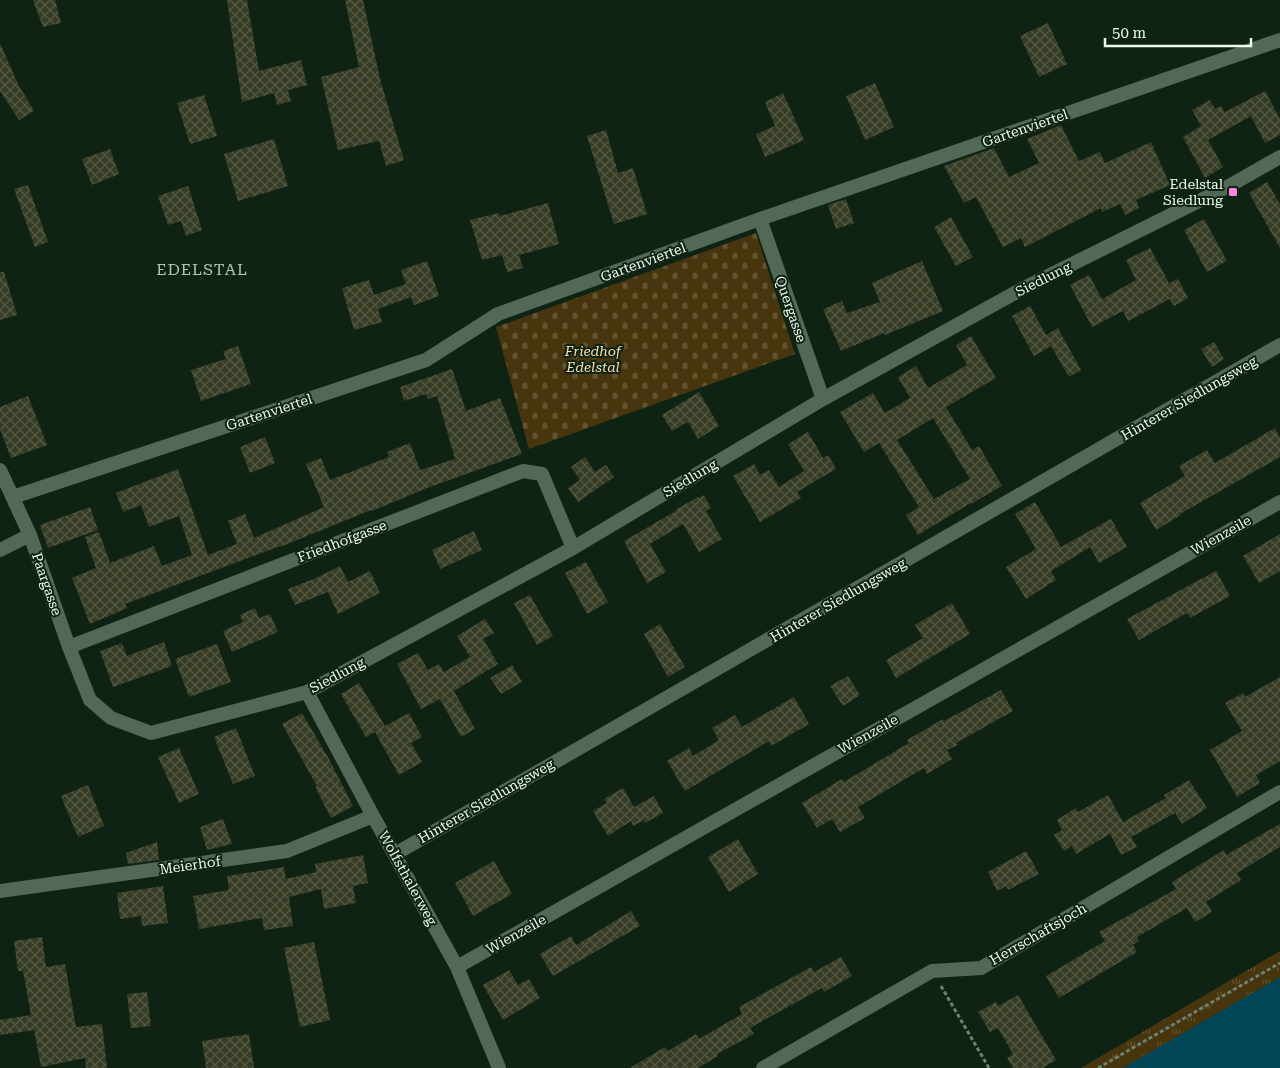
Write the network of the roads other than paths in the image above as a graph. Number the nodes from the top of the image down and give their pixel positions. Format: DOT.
graph roads {
  1 [pos="1280,40"];
  2 [pos="1280,157"];
  3 [pos="760,220"];
  4 [pos="1280,346"];
  5 [pos="823,398"];
  6 [pos="0,470"];
  7 [pos="12,497"];
  8 [pos="1280,502"];
  9 [pos="30,535"];
  10 [pos="573,548"];
  11 [pos="0,550"];
  12 [pos="69,647"];
  13 [pos="306,692"];
  14 [pos="90,700"];
  15 [pos="1280,792"];
  16 [pos="373,816"];
  17 [pos="395,854"];
  18 [pos="0,891"];
  19 [pos="457,967"];
  20 [pos="499,1068"];
  21 [pos="763,1068"];
  1 -- 3 [label="street, Gartenviertel"];
  2 -- 5 [label="street, Siedlung"];
  3 -- 5 [label="street, Quergasse"];
  3 -- 7 [label="street, Gartenviertel"];
  4 -- 17 [label="street, Hinterer Siedlungsweg"];
  5 -- 10 [label="street, Siedlung"];
  6 -- 7 [label="street, Paargasse"];
  7 -- 9 [label="street, Paargasse"];
  8 -- 19 [label="street, Wienzeile"];
  9 -- 11 [label="street"];
  9 -- 12 [label="street, Paargasse"];
  10 -- 12 [label="street, Friedhofgasse"];
  10 -- 13 [label="street, Siedlung"];
  12 -- 14 [label="street, Paargasse"];
  13 -- 14 [label="street, Siedlung"];
  13 -- 16 [label="street, Wolfsthalerweg"];
  15 -- 21 [label="street, Herrschaftsjoch"];
  16 -- 17 [label="street, Wolfsthalerweg"];
  16 -- 18 [label="street, Meierhof"];
  17 -- 19 [label="street, Wolfsthalerweg"];
  19 -- 20 [label="street, Wolfsthalerweg"];
}
